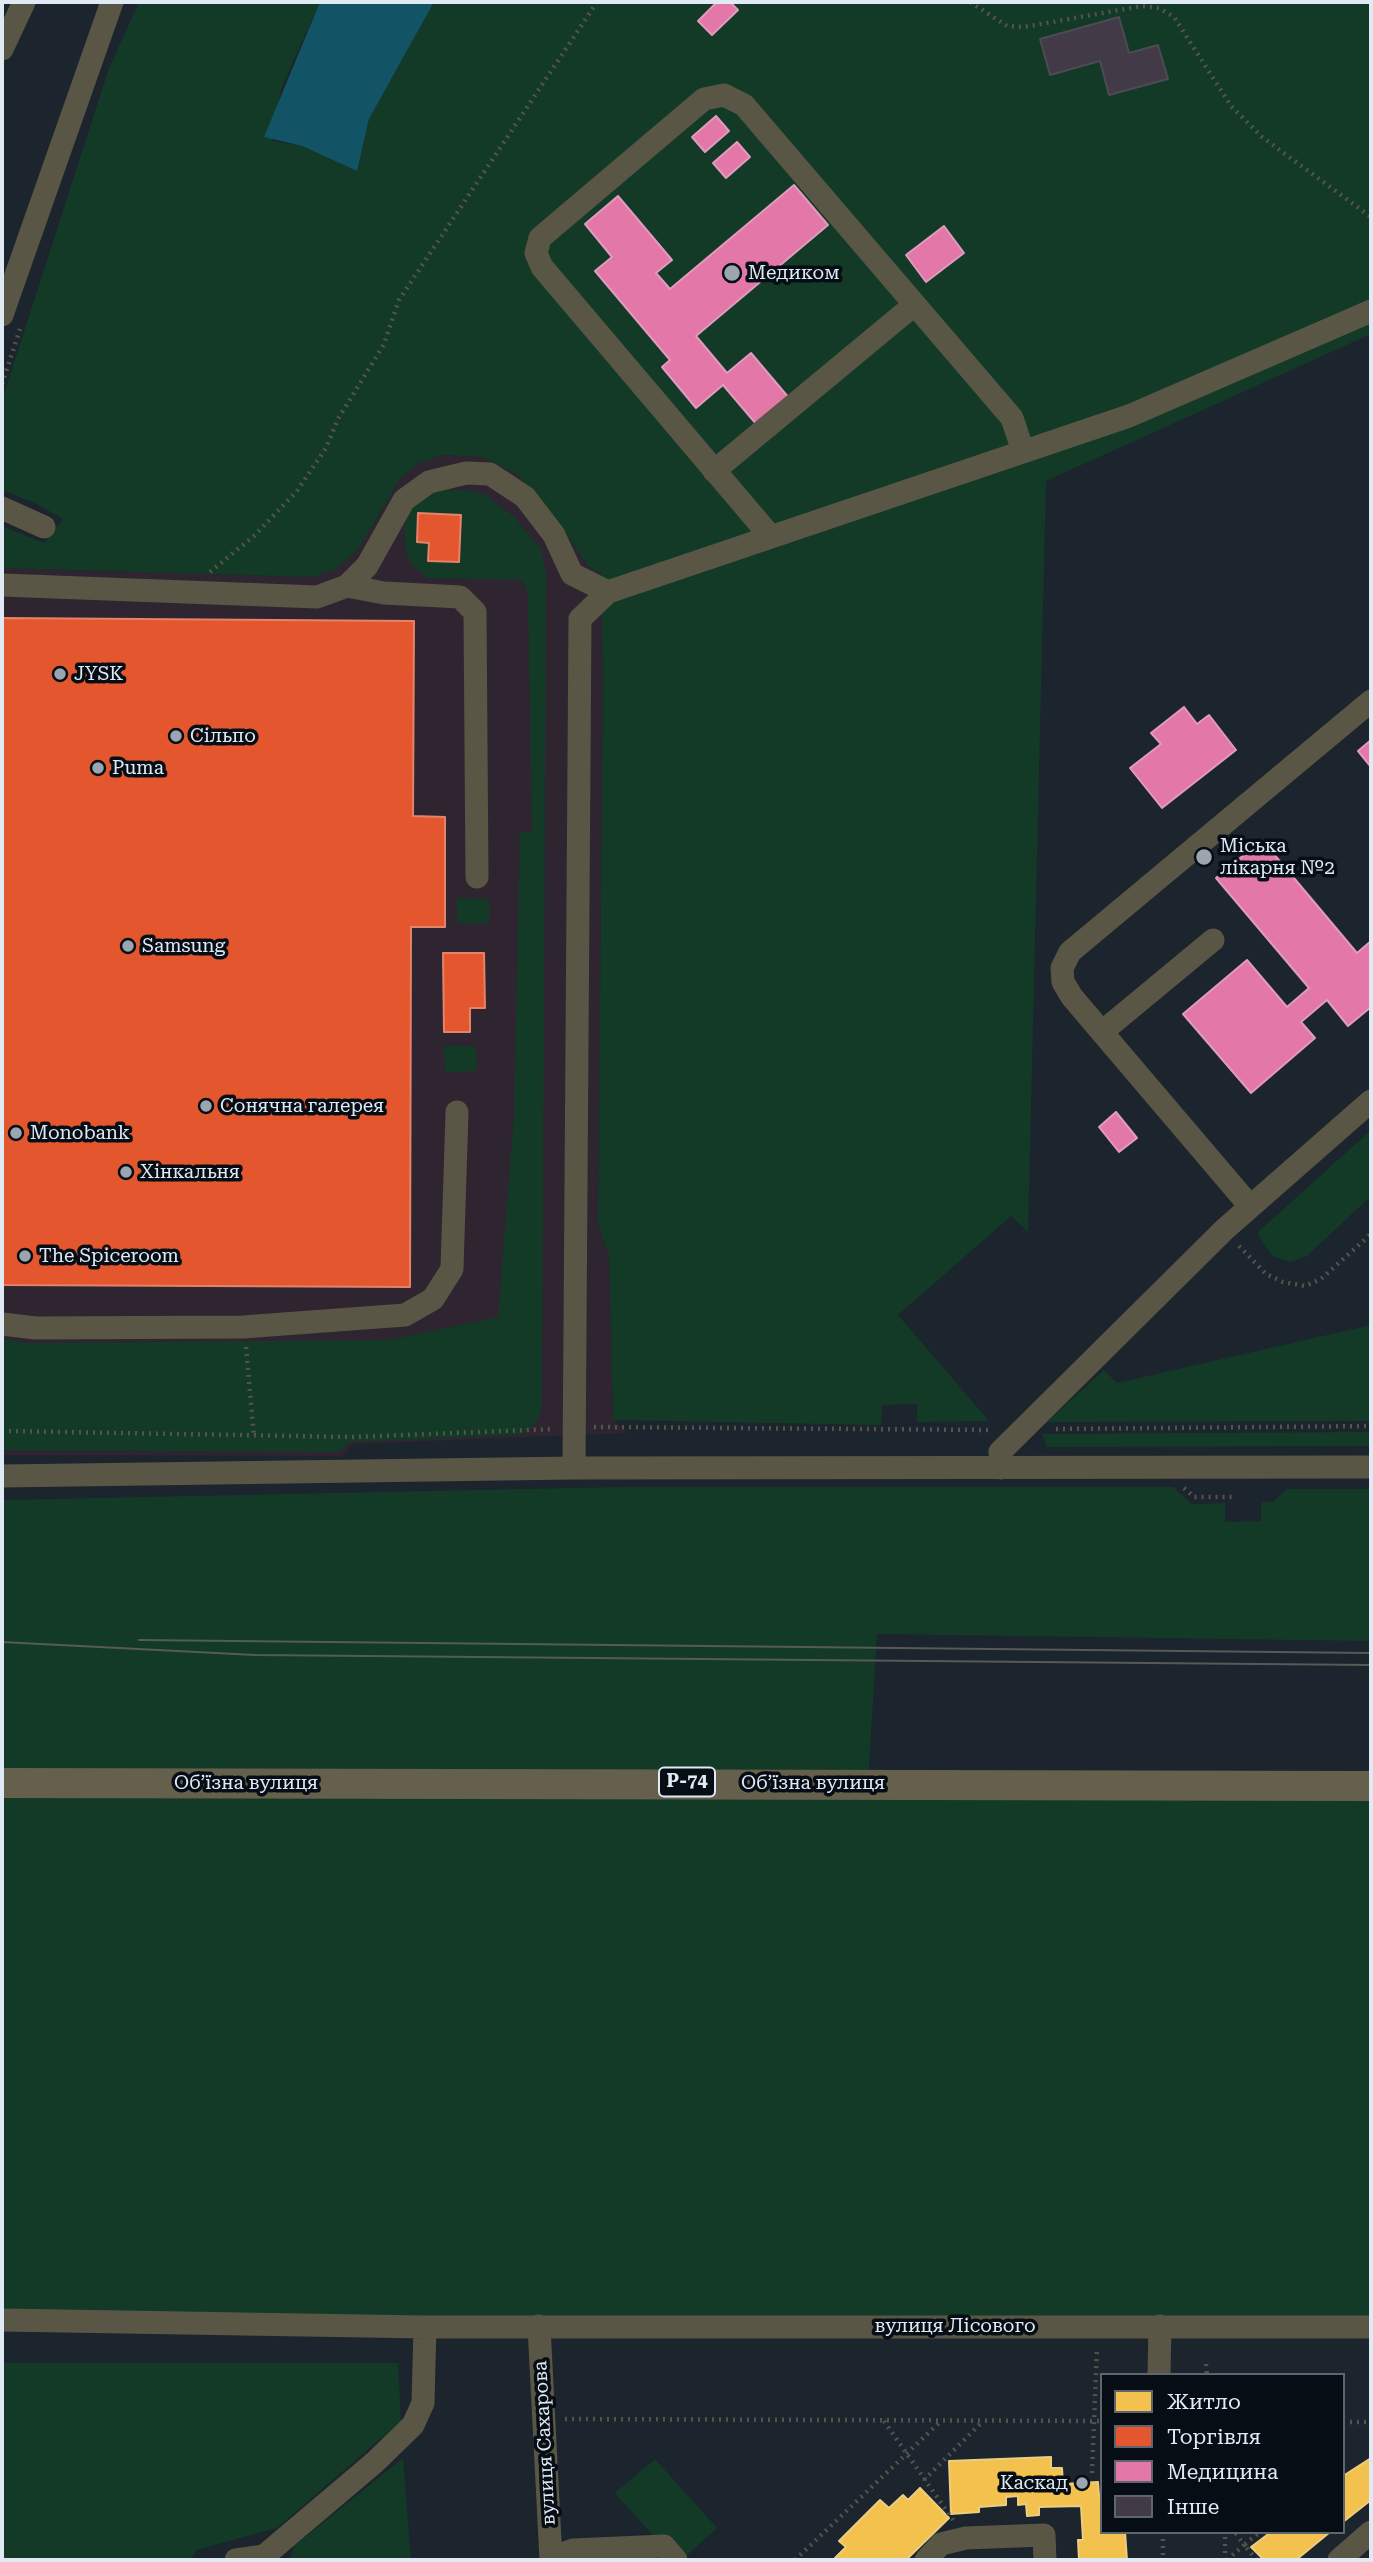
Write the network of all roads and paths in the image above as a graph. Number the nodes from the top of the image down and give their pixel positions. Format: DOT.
graph roads {
  1 [pos="24,2"];
  2 [pos="112,2"];
  3 [pos="597,2"];
  4 [pos="970,2"];
  5 [pos="2,49"];
  6 [pos="1371,217"];
  7 [pos="914,305"];
  8 [pos="1371,311"];
  9 [pos="2,314"];
  10 [pos="1023,451"];
  11 [pos="714,471"];
  12 [pos="2,508"];
  13 [pos="44,527"];
  14 [pos="771,537"];
  15 [pos="2,585"];
  16 [pos="347,586"];
  17 [pos="185,592"];
  18 [pos="608,593"];
  19 [pos="1371,701"];
  20 [pos="477,877"];
  21 [pos="1213,940"];
  22 [pos="1102,1032"];
  23 [pos="1371,1101"];
  24 [pos="457,1112"];
  25 [pos="1249,1205"];
  26 [pos="1225,1229"];
  27 [pos="1371,1234"];
  28 [pos="2,1324"];
  29 [pos="243,1327"];
  30 [pos="1371,1426"];
  31 [pos="575,1428"];
  32 [pos="1024,1429"];
  33 [pos="2,1431"];
  34 [pos="254,1437"];
  35 [pos="1371,1467"];
  36 [pos="574,1468"];
  37 [pos="1001,1468"];
  38 [pos="2,1476"];
  39 [pos="1183,1488"];
  40 [pos="1235,1497"];
  41 [pos="2,1783"];
  42 [pos="1371,1786"];
  43 [pos="2,2320"];
  44 [pos="539,2326"];
  45 [pos="1097,2326"];
  46 [pos="1160,2326"];
  47 [pos="425,2327"];
  48 [pos="1371,2327"];
  49 [pos="1206,2364"];
  50 [pos="1159,2373"];
  51 [pos="1207,2373"];
  52 [pos="884,2420"];
  53 [pos="942,2420"];
  54 [pos="984,2421"];
  55 [pos="1095,2421"];
  56 [pos="1100,2421"];
  57 [pos="1345,2422"];
  58 [pos="1371,2422"];
  59 [pos="566,2431"];
  60 [pos="906,2455"];
  61 [pos="1092,2473"];
  62 [pos="924,2480"];
  63 [pos="1371,2532"];
  64 [pos="1163,2534"];
  65 [pos="1225,2534"];
  66 [pos="1236,2534"];
  67 [pos="1258,2534"];
  68 [pos="966,2538"];
  69 [pos="1244,2545"];
  70 [pos="263,2558"];
  71 [pos="551,2559"];
  72 [pos="236,2560"];
  73 [pos="676,2560"];
  74 [pos="795,2560"];
  75 [pos="926,2560"];
  76 [pos="1045,2560"];
  77 [pos="1163,2560"];
  78 [pos="1226,2560"];
  79 [pos="1257,2560"];
  80 [pos="1339,2560"];
  1 -- 5 [label="street"];
  2 -- 9 [label="street"];
  3 -- 17 [label="path"];
  4 -- 6 [label="path"];
  7 -- 10 [label="street"];
  7 -- 11 [label="street"];
  7 -- 11 [label="street"];
  8 -- 10 [label="street"];
  10 -- 14 [label="street"];
  11 -- 14 [label="street"];
  12 -- 13 [label="street"];
  14 -- 18 [label="street"];
  15 -- 17 [label="street"];
  16 -- 17 [label="street"];
  16 -- 18 [label="street"];
  16 -- 20 [label="street"];
  18 -- 31 [label="street"];
  19 -- 22 [label="street"];
  21 -- 22 [label="street"];
  22 -- 25 [label="street"];
  23 -- 25 [label="street"];
  24 -- 29 [label="street"];
  25 -- 26 [label="street"];
  26 -- 27 [label="path"];
  26 -- 32 [label="street"];
  28 -- 29 [label="street"];
  29 -- 34 [label="path"];
  30 -- 32 [label="path"];
  31 -- 32 [label="path"];
  31 -- 34 [label="path"];
  31 -- 36 [label="street"];
  32 -- 37 [label="street"];
  33 -- 34 [label="path"];
  35 -- 37 [label="street"];
  36 -- 37 [label="street"];
  36 -- 38 [label="street"];
  39 -- 40 [label="path"];
  41 -- 42 [label="main road, Обʼїзна вулиця / Р-74"];
  43 -- 47 [label="street, вулиця Лісового"];
  44 -- 45 [label="street, вулиця Лісового"];
  44 -- 47 [label="street, вулиця Лісового"];
  44 -- 71 [label="street, вулиця Сахарова"];
  45 -- 46 [label="street, вулиця Лісового"];
  45 -- 55 [label="path"];
  46 -- 48 [label="street, вулиця Лісового"];
  46 -- 50 [label="street"];
  47 -- 70 [label="street"];
  49 -- 51 [label="path"];
  52 -- 53 [label="path"];
  52 -- 59 [label="path"];
  52 -- 60 [label="path"];
  53 -- 54 [label="path"];
  53 -- 60 [label="path"];
  54 -- 55 [label="path"];
  54 -- 62 [label="path"];
  55 -- 56 [label="path"];
  55 -- 61 [label="path"];
  57 -- 58 [label="path"];
  60 -- 62 [label="path"];
  60 -- 74 [label="path"];
  62 -- 68 [label="path"];
  63 -- 80 [label="street"];
  64 -- 77 [label="path"];
  65 -- 78 [label="path"];
  66 -- 69 [label="path"];
  67 -- 69 [label="path"];
  68 -- 75 [label="street"];
  68 -- 76 [label="street"];
  69 -- 78 [label="path"];
  69 -- 79 [label="path"];
  70 -- 72 [label="street"];
  71 -- 73 [label="street"];
}
